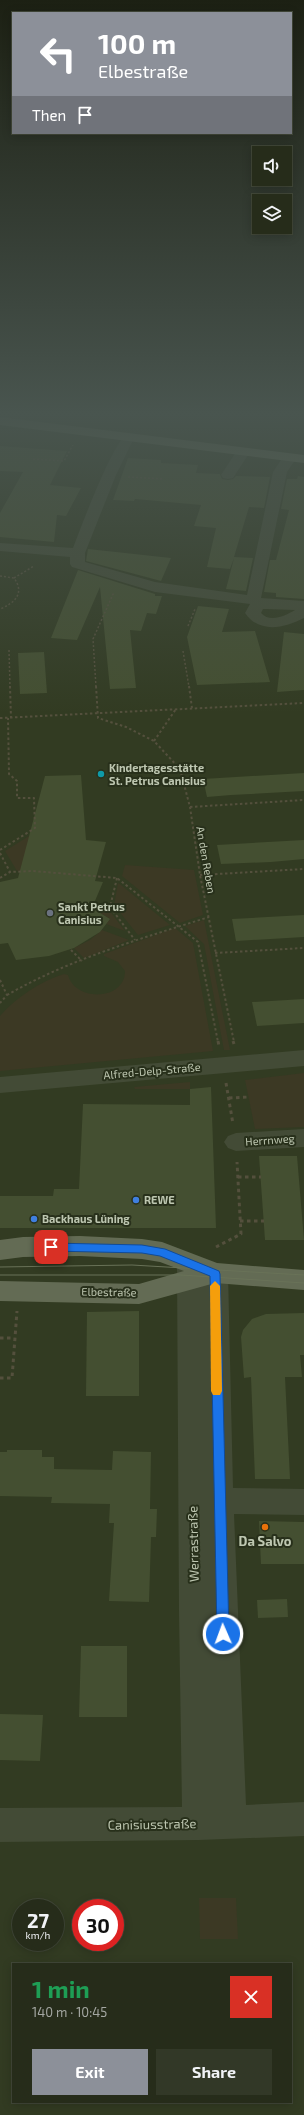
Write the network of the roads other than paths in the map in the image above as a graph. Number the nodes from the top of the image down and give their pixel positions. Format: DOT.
graph roads {
  1 [pos="93,516"];
  2 [pos="273,516"];
  3 [pos="0,546"];
  4 [pos="78,553"];
  5 [pos="260,602"];
  6 [pos="304,606"];
  7 [pos="304,611"];
  8 [pos="304,1058"];
  9 [pos="0,1085"];
  10 [pos="304,1138"];
  11 [pos="236,1142"];
  12 [pos="0,1250"];
  13 [pos="190,1273"];
  14 [pos="215,1274"];
  15 [pos="304,1280"];
  16 [pos="9,1297"];
  17 [pos="205,1501"];
  18 [pos="304,1502"];
  19 [pos="304,1819"];
  20 [pos="230,1822"];
  21 [pos="199,1823"];
  22 [pos="0,1825"];
  1 -- 4 [label="street"];
  2 -- 5 [label="street"];
  3 -- 4 [label="street"];
  4 -- 5 [label="street"];
  5 -- 6 [label="street"];
  5 -- 7 [label="street"];
  8 -- 9 [label="street, Alfred-Delp-Straße"];
  10 -- 11 [label="street, Herrnweg"];
  12 -- 13 [label="main road"];
  13 -- 14 [label="main road, Elbestraße"];
  13 -- 16 [label="main road, Elbestraße"];
  13 -- 17 [label="street, Werrastraße"];
  14 -- 15 [label="main road, Elbestraße"];
  14 -- 17 [label="street, Werrastraße"];
  17 -- 18 [label="street"];
  17 -- 20 [label="street, Werrastraße"];
  17 -- 21 [label="street, Werrastraße"];
  19 -- 20 [label="street, Canisiusstraße"];
  20 -- 21 [label="street, Canisiusstraße"];
  21 -- 22 [label="street, Canisiusstraße"];
}
